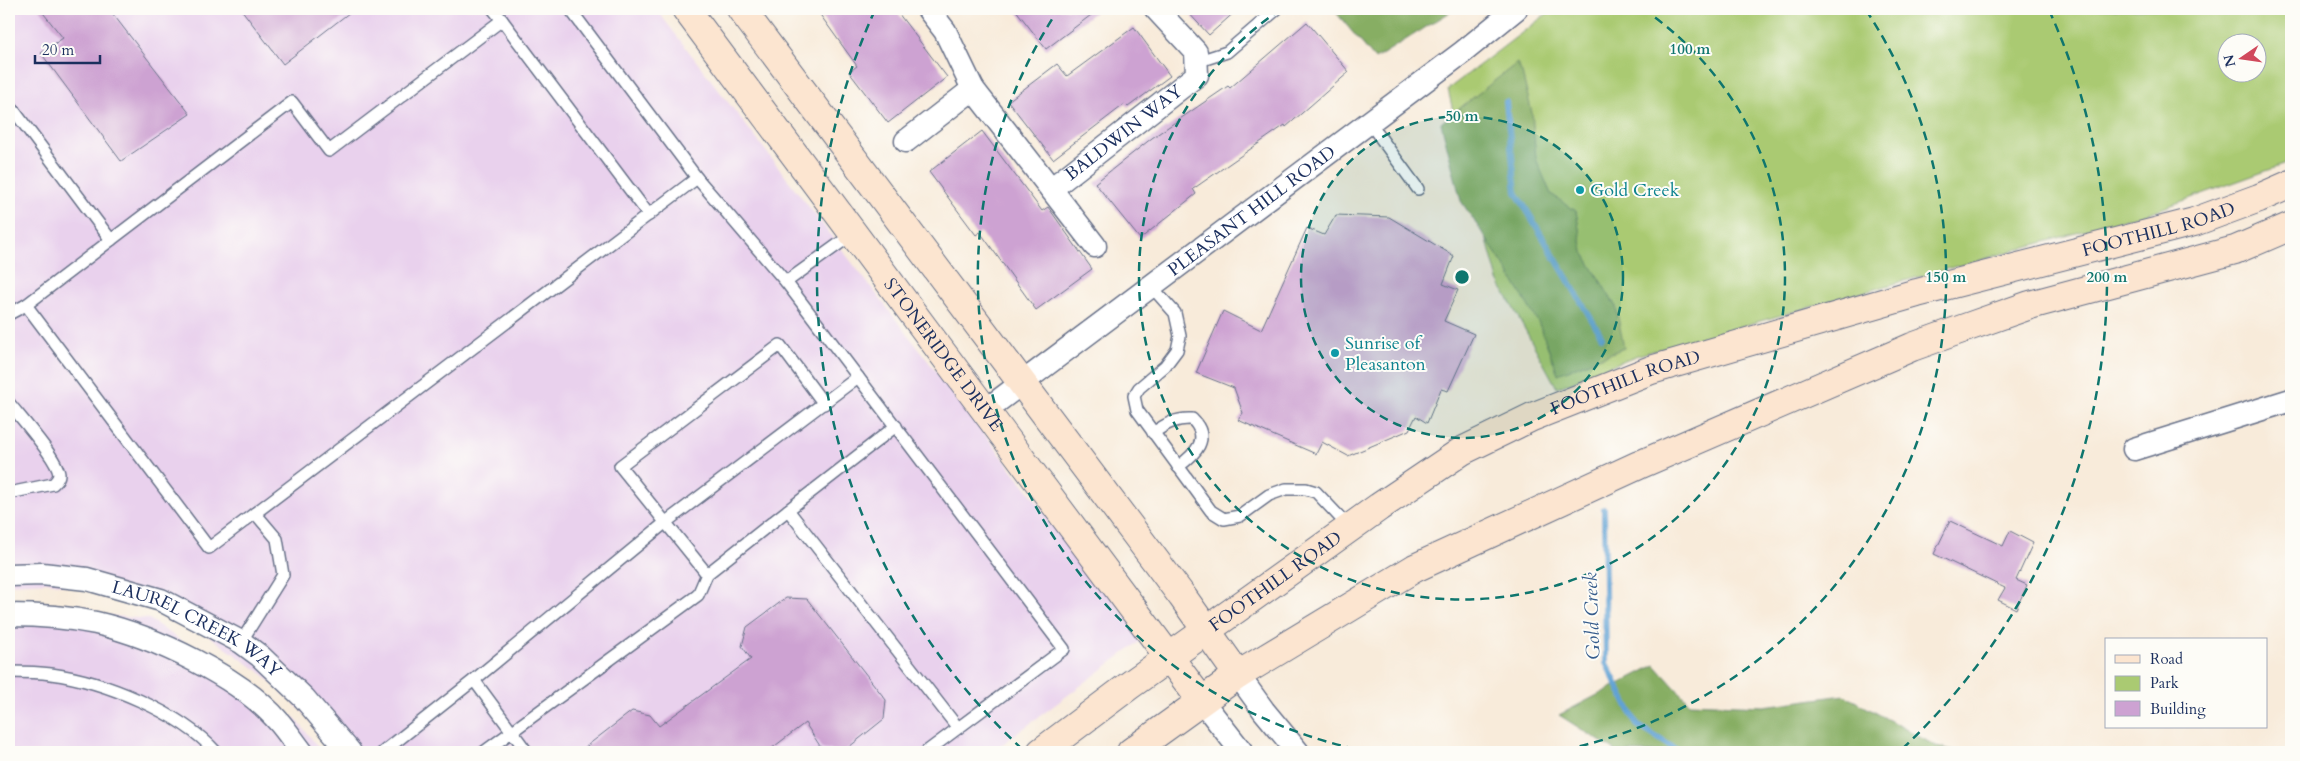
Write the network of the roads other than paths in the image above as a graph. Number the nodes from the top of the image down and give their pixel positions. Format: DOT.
graph roads {
  1 [pos="493,9"];
  2 [pos="570,9"];
  3 [pos="686,9"];
  4 [pos="741,9"];
  5 [pos="928,9"];
  6 [pos="1156,9"];
  7 [pos="1277,9"];
  8 [pos="1516,9"];
  9 [pos="502,20"];
  10 [pos="1197,69"];
  11 [pos="973,89"];
  12 [pos="9,104"];
  13 [pos="1369,122"];
  14 [pos="906,141"];
  15 [pos="697,178"];
  16 [pos="2291,184"];
  17 [pos="1418,188"];
  18 [pos="1050,189"];
  19 [pos="649,215"];
  20 [pos="2291,226"];
  21 [pos="854,233"];
  22 [pos="111,240"];
  23 [pos="1095,246"];
  24 [pos="786,282"];
  25 [pos="1151,286"];
  26 [pos="26,305"];
  27 [pos="9,314"];
  28 [pos="858,377"];
  29 [pos="1022,383"];
  30 [pos="2291,400"];
  31 [pos="9,403"];
  32 [pos="824,404"];
  33 [pos="986,410"];
  34 [pos="896,426"];
  35 [pos="1153,433"];
  36 [pos="2134,449"];
  37 [pos="1178,466"];
  38 [pos="9,493"];
  39 [pos="788,510"];
  40 [pos="255,513"];
  41 [pos="666,522"];
  42 [pos="1350,528"];
  43 [pos="707,574"];
  44 [pos="9,575"];
  45 [pos="9,615"];
  46 [pos="1207,631"];
  47 [pos="241,642"];
  48 [pos="1170,657"];
  49 [pos="9,672"];
  50 [pos="1238,675"];
  51 [pos="474,680"];
  52 [pos="1201,700"];
  53 [pos="958,728"];
  54 [pos="511,731"];
  55 [pos="209,750"];
  56 [pos="302,752"];
  57 [pos="350,752"];
  58 [pos="384,752"];
  59 [pos="484,752"];
  60 [pos="527,752"];
  61 [pos="926,752"];
  62 [pos="1041,752"];
  63 [pos="1131,752"];
  64 [pos="1242,752"];
  65 [pos="1298,752"];
  1 -- 9 [label="lane"];
  2 -- 15 [label="lane"];
  3 -- 21 [label="main road, STONERIDGE DRIVE"];
  4 -- 29 [label="main road"];
  5 -- 11 [label="street, BALDWIN WAY"];
  6 -- 10 [label="street"];
  7 -- 10 [label="lane, BALDWIN WAY"];
  8 -- 13 [label="street, PLEASANT HILL ROAD"];
  9 -- 19 [label="lane"];
  9 -- 22 [label="lane"];
  10 -- 18 [label="street, BALDWIN WAY"];
  11 -- 14 [label="street"];
  11 -- 18 [label="street, BALDWIN WAY"];
  12 -- 22 [label="lane"];
  13 -- 17 [label="lane"];
  13 -- 25 [label="street, PLEASANT HILL ROAD"];
  15 -- 19 [label="lane"];
  15 -- 24 [label="lane"];
  16 -- 42 [label="main road, FOOTHILL ROAD"];
  18 -- 23 [label="street, BALDWIN WAY"];
  19 -- 40 [label="lane"];
  20 -- 50 [label="main road"];
  21 -- 24 [label="lane"];
  21 -- 33 [label="main road, STONERIDGE DRIVE"];
  22 -- 26 [label="lane"];
  24 -- 28 [label="lane"];
  25 -- 29 [label="street, PLEASANT HILL ROAD"];
  25 -- 35 [label="lane"];
  26 -- 27 [label="lane"];
  26 -- 40 [label="lane"];
  28 -- 32 [label="lane"];
  28 -- 34 [label="lane"];
  29 -- 33 [label="street, PLEASANT HILL ROAD"];
  29 -- 46 [label="main road"];
  30 -- 36 [label="street"];
  31 -- 38 [label="lane"];
  32 -- 41 [label="lane"];
  32 -- 41 [label="lane"];
  33 -- 48 [label="main road, STONERIDGE DRIVE"];
  34 -- 39 [label="lane"];
  34 -- 53 [label="lane"];
  35 -- 37 [label="lane"];
  35 -- 37 [label="lane"];
  37 -- 42 [label="lane"];
  39 -- 43 [label="lane"];
  39 -- 53 [label="lane"];
  40 -- 47 [label="lane"];
  41 -- 43 [label="lane"];
  41 -- 51 [label="lane"];
  42 -- 46 [label="main road, FOOTHILL ROAD"];
  43 -- 54 [label="lane"];
  44 -- 47 [label="street, LAUREL CREEK WAY"];
  45 -- 56 [label="street, LAUREL CREEK WAY"];
  46 -- 48 [label="main road, FOOTHILL ROAD"];
  46 -- 50 [label="main road"];
  47 -- 57 [label="street, LAUREL CREEK WAY"];
  48 -- 52 [label="main road, STONERIDGE DRIVE"];
  48 -- 62 [label="main road, FOOTHILL ROAD"];
  49 -- 55 [label="lane"];
  50 -- 52 [label="main road"];
  50 -- 65 [label="street"];
  51 -- 54 [label="lane"];
  51 -- 58 [label="lane"];
  52 -- 63 [label="main road"];
  52 -- 64 [label="street"];
  53 -- 61 [label="lane"];
  54 -- 59 [label="lane"];
  54 -- 60 [label="lane"];
}
